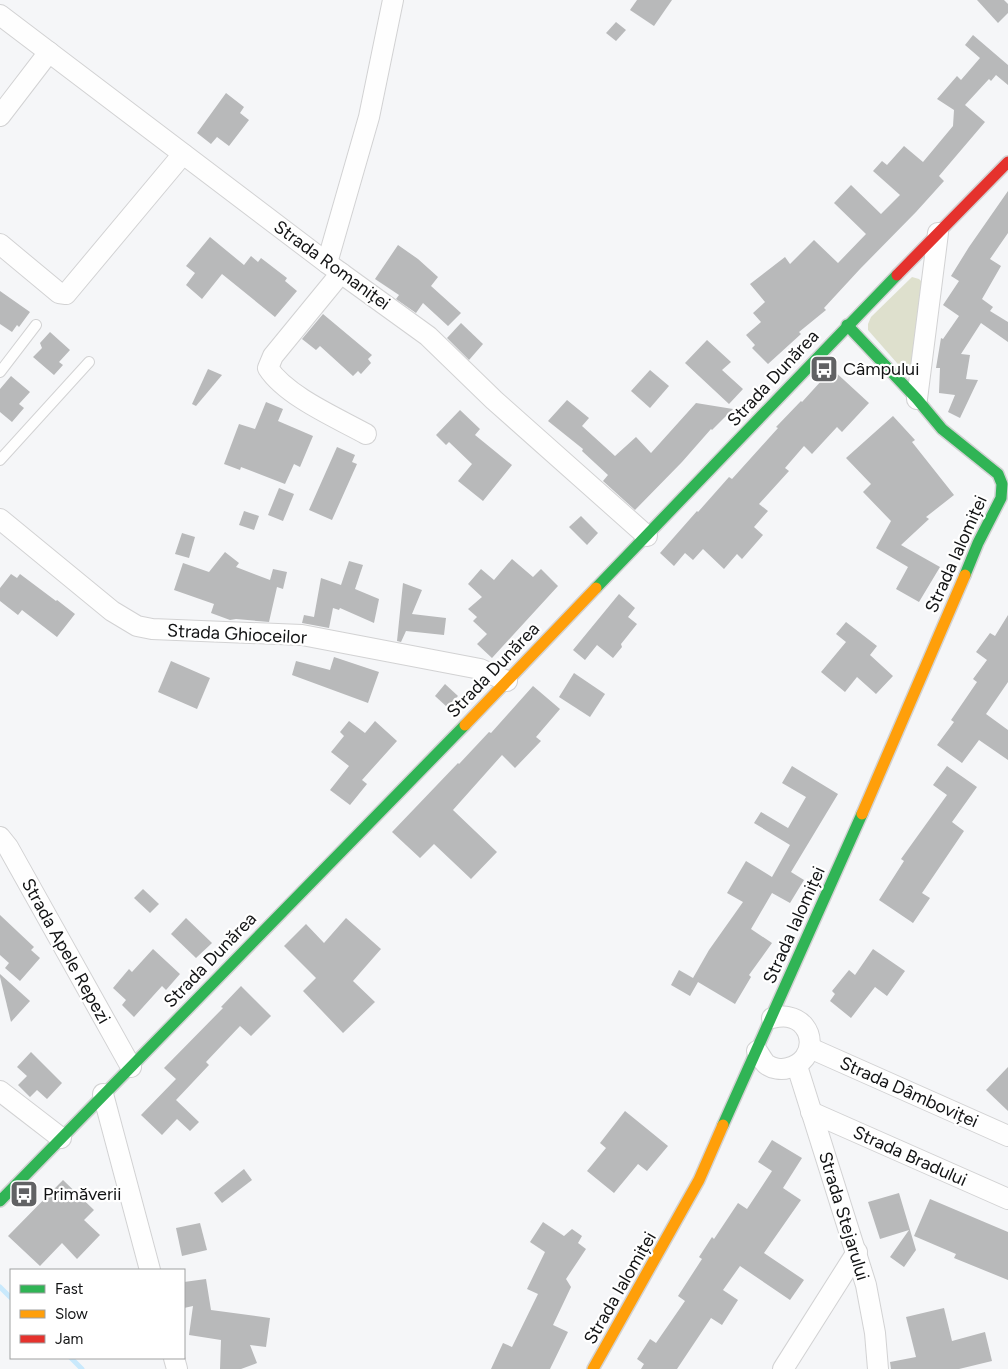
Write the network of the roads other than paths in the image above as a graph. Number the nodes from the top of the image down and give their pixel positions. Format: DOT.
graph roads {
  1 [pos="393,0"];
  2 [pos="0,15"];
  3 [pos="49,52"];
  4 [pos="0,116"];
  5 [pos="183,154"];
  6 [pos="1008,162"];
  7 [pos="938,233"];
  8 [pos="0,244"];
  9 [pos="334,268"];
  10 [pos="36,325"];
  11 [pos="847,325"];
  12 [pos="89,362"];
  13 [pos="0,372"];
  14 [pos="917,399"];
  15 [pos="366,434"];
  16 [pos="0,460"];
  17 [pos="1005,484"];
  18 [pos="0,519"];
  19 [pos="647,536"];
  20 [pos="507,681"];
  21 [pos="0,837"];
  22 [pos="772,1018"];
  23 [pos="810,1048"];
  24 [pos="757,1051"];
  25 [pos="797,1066"];
  26 [pos="131,1067"];
  27 [pos="0,1091"];
  28 [pos="103,1094"];
  29 [pos="811,1112"];
  30 [pos="1008,1136"];
  31 [pos="62,1138"];
  32 [pos="1008,1199"];
  33 [pos="0,1201"];
  34 [pos="857,1252"];
  35 [pos="150,1269"];
  36 [pos="593,1369"];
  37 [pos="783,1369"];
  38 [pos="878,1369"];
  1 -- 9 [label="street"];
  2 -- 3 [label="street, Strada Romaniței"];
  3 -- 4 [label="street"];
  3 -- 5 [label="street, Strada Romaniței"];
  5 -- 8 [label="street"];
  5 -- 9 [label="street, Strada Romaniței"];
  6 -- 7 [label="street, Strada Dunărea"];
  7 -- 11 [label="street, Strada Dunărea"];
  7 -- 14 [label="street"];
  9 -- 15 [label="street"];
  9 -- 19 [label="street, Strada Romaniței"];
  10 -- 13 [label="lane"];
  11 -- 14 [label="street"];
  11 -- 19 [label="street, Strada Dunărea"];
  12 -- 16 [label="lane"];
  14 -- 17 [label="street"];
  17 -- 22 [label="street, Strada Ialomiței"];
  18 -- 20 [label="street, Strada Ghioceilor"];
  19 -- 20 [label="street, Strada Dunărea"];
  20 -- 26 [label="street, Strada Dunărea"];
  21 -- 26 [label="street, Strada Apele Repezi"];
  22 -- 23 [label="street"];
  22 -- 24 [label="street, Strada Ialomiței"];
  23 -- 25 [label="street"];
  23 -- 30 [label="street, Strada Dâmboviței"];
  24 -- 25 [label="street"];
  24 -- 36 [label="street, Strada Ialomiței"];
  25 -- 29 [label="street, Strada Stejarului"];
  26 -- 28 [label="street, Strada Dunărea"];
  27 -- 31 [label="street"];
  28 -- 31 [label="street, Strada Dunărea"];
  28 -- 35 [label="street"];
  29 -- 32 [label="street, Strada Bradului"];
  29 -- 34 [label="street, Strada Stejarului"];
  31 -- 33 [label="street, Strada Dunărea"];
  34 -- 37 [label="street"];
  34 -- 38 [label="street, Strada Stejarului"];
}
